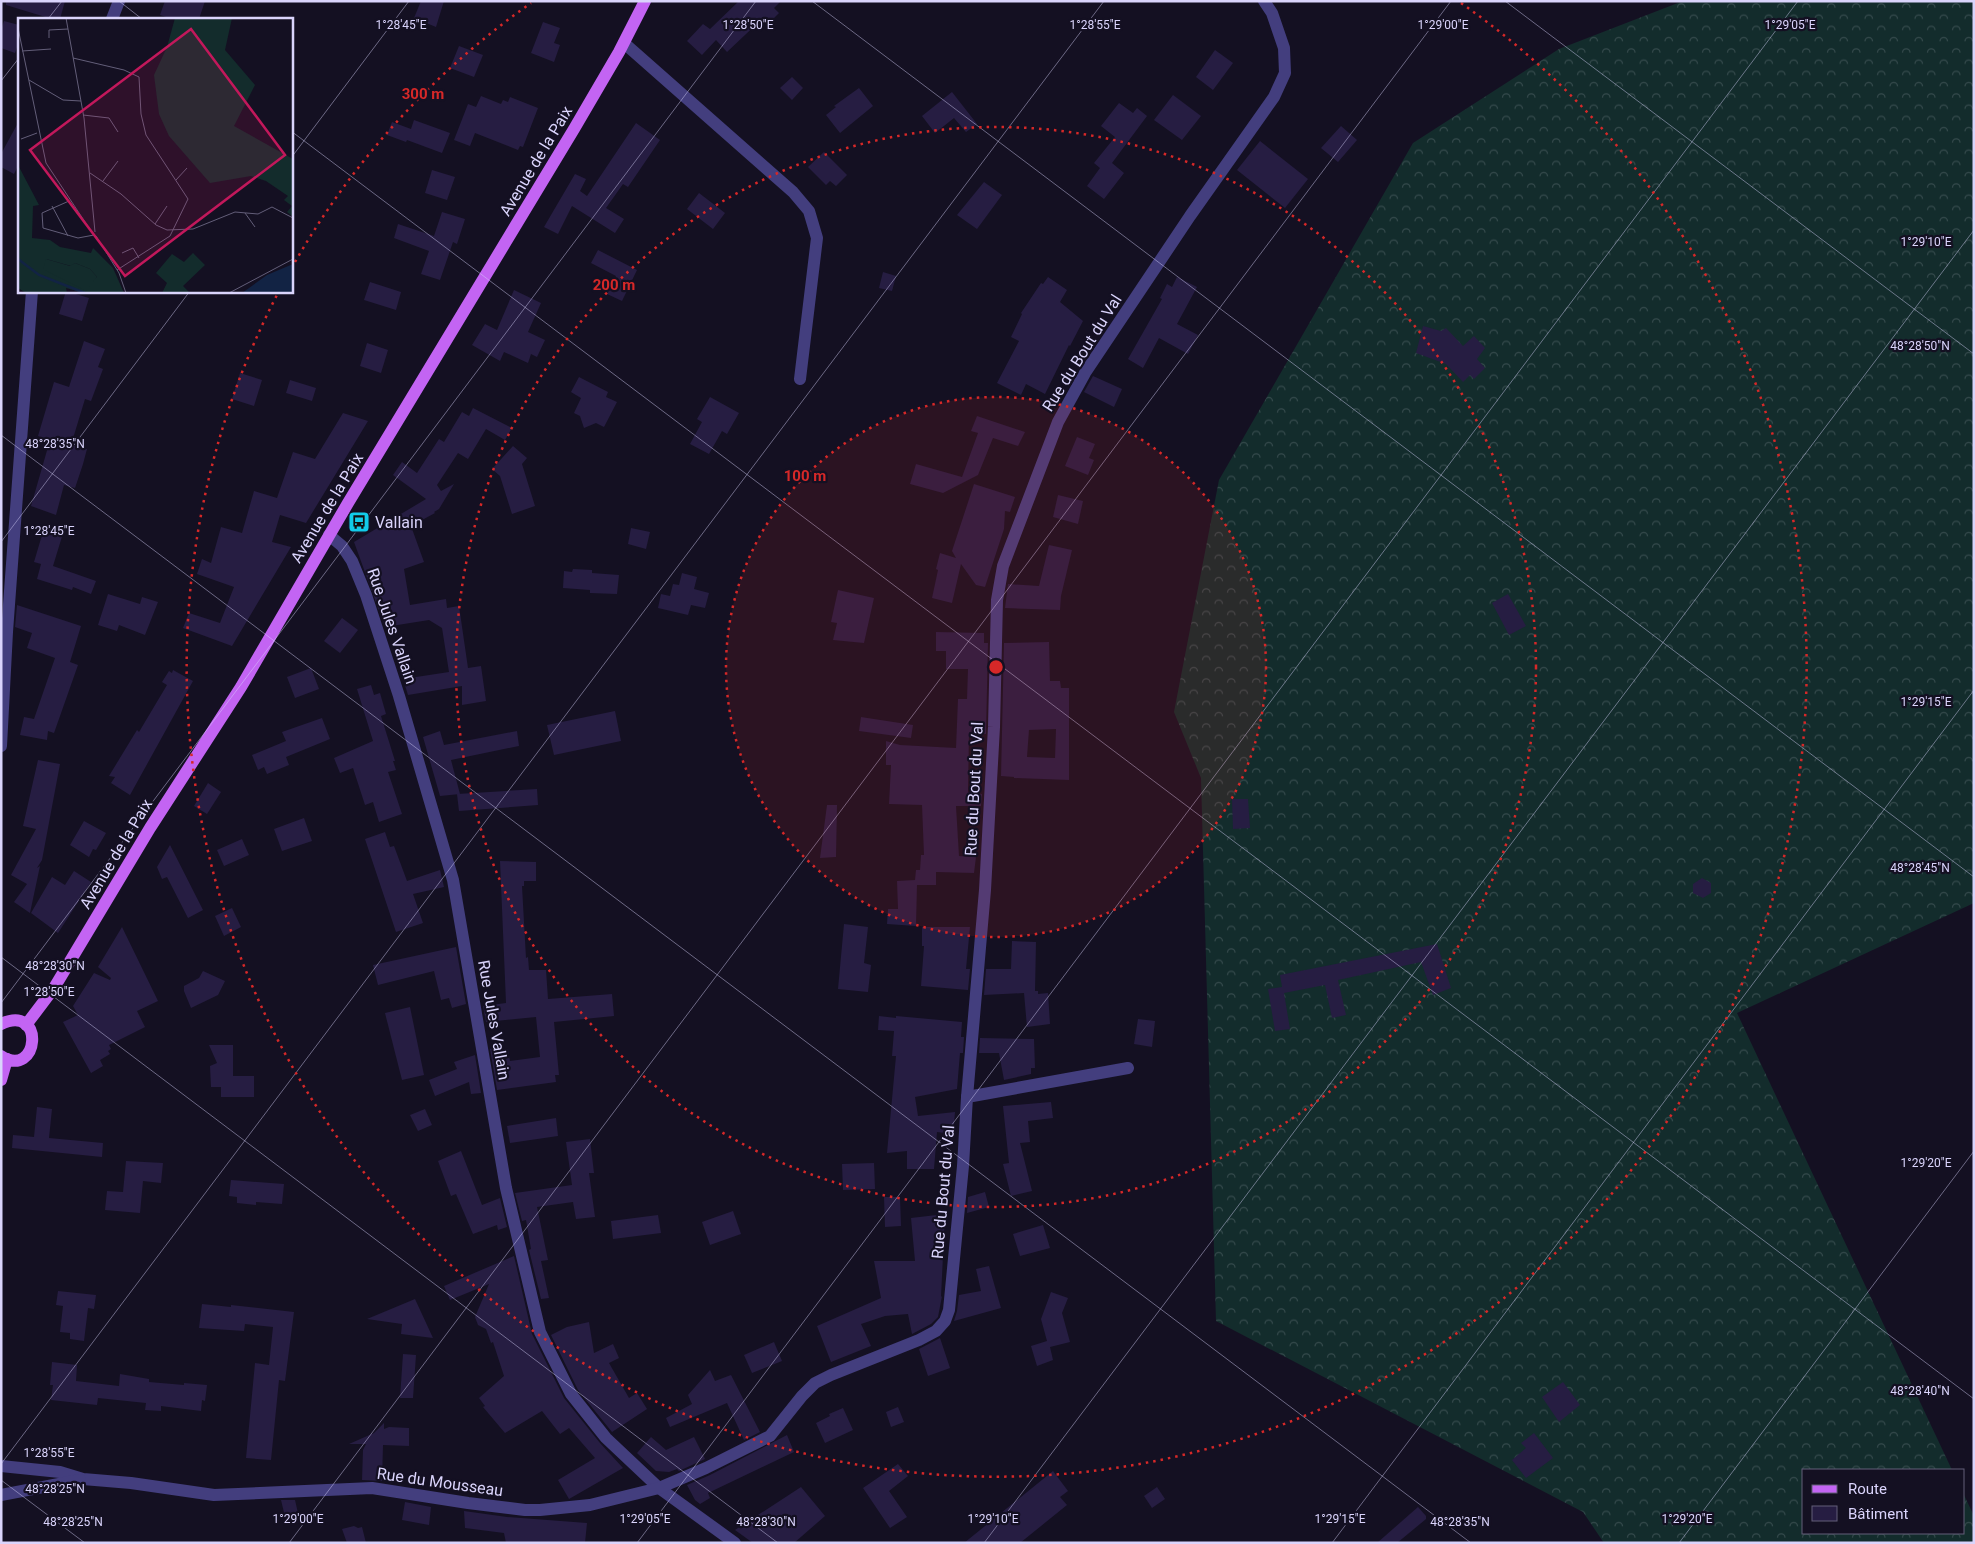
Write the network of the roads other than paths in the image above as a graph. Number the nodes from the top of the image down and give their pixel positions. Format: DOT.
graph roads {
  1 [pos="119,1"];
  2 [pos="645,1"];
  3 [pos="1264,1"];
  4 [pos="112,18"];
  5 [pos="624,42"];
  6 [pos="32,292"];
  7 [pos="800,380"];
  8 [pos="329,535"];
  9 [pos="4,631"];
  10 [pos="1,746"];
  11 [pos="1,1024"];
  12 [pos="26,1025"];
  13 [pos="4,1058"];
  14 [pos="1128,1068"];
  15 [pos="1,1080"];
  16 [pos="967,1098"];
  17 [pos="1,1466"];
  18 [pos="83,1479"];
  19 [pos="659,1488"];
  20 [pos="1,1495"];
  21 [pos="735,1543"];
  1 -- 4 [label="street"];
  2 -- 5 [label="main road, Avenue de la Paix"];
  3 -- 16 [label="street, Rue du Bout du Val"];
  5 -- 7 [label="street"];
  5 -- 8 [label="main road, Avenue de la Paix"];
  6 -- 9 [label="street"];
  8 -- 12 [label="main road, Avenue de la Paix"];
  8 -- 19 [label="street, Rue Jules Vallain"];
  9 -- 10 [label="street"];
  11 -- 12 [label="main road"];
  12 -- 13 [label="main road"];
  13 -- 15 [label="main road"];
  14 -- 16 [label="street"];
  16 -- 19 [label="street, Rue du Bout du Val"];
  17 -- 18 [label="street"];
  18 -- 19 [label="street, Rue du Mousseau"];
  18 -- 20 [label="street"];
  19 -- 21 [label="street, Rue Jules Vallain"];
}
